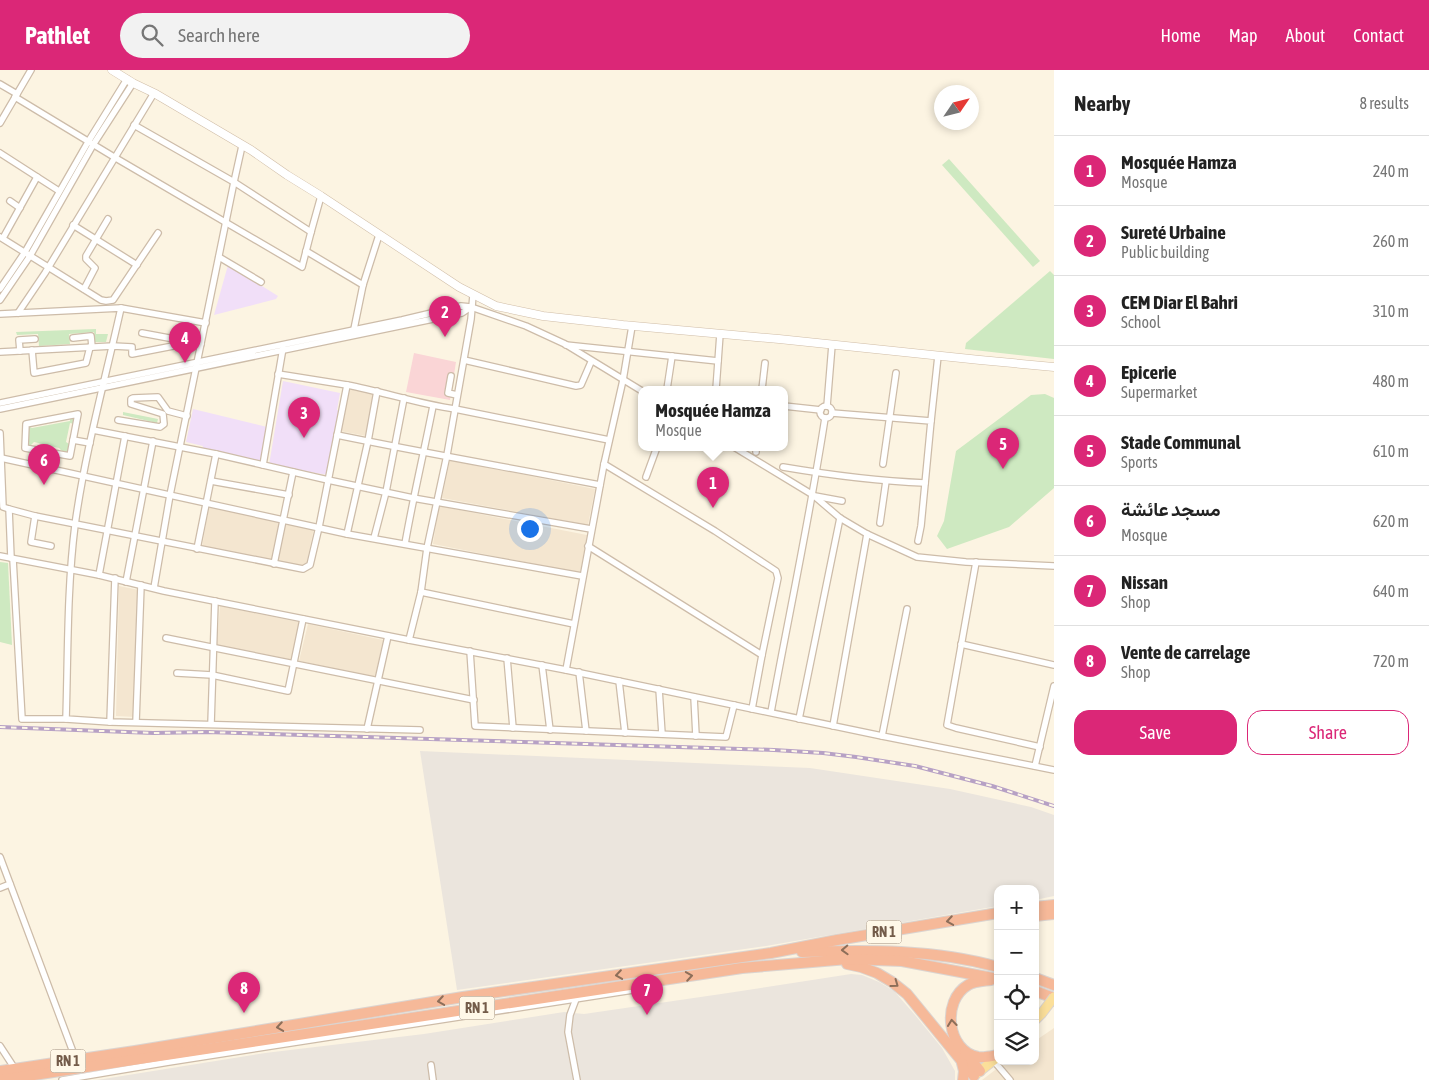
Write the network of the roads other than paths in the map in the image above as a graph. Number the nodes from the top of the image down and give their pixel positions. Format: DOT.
graph roads {
  1 [pos="31,70"];
  2 [pos="112,70"];
  3 [pos="130,81"];
  4 [pos="0,84"];
  5 [pos="154,93"];
  6 [pos="16,96"];
  7 [pos="0,109"];
  8 [pos="6,113"];
  9 [pos="0,123"];
  10 [pos="134,126"];
  11 [pos="91,143"];
  12 [pos="242,146"];
  13 [pos="0,153"];
  14 [pos="114,157"];
  15 [pos="37,177"];
  16 [pos="234,182"];
  17 [pos="60,191"];
  18 [pos="321,196"];
  19 [pos="10,201"];
  20 [pos="20,208"];
  21 [pos="108,219"];
  22 [pos="225,223"];
  23 [pos="73,225"];
  24 [pos="310,232"];
  25 [pos="158,233"];
  26 [pos="379,235"];
  27 [pos="1,238"];
  28 [pos="96,240"];
  29 [pos="306,251"];
  30 [pos="28,254"];
  31 [pos="219,257"];
  32 [pos="137,265"];
  33 [pos="49,266"];
  34 [pos="262,282"];
  35 [pos="2,283"];
  36 [pos="363,285"];
  37 [pos="0,289"];
  38 [pos="84,289"];
  39 [pos="473,295"];
  40 [pos="0,300"];
  41 [pos="471,307"];
  42 [pos="121,308"];
  43 [pos="18,313"];
  44 [pos="0,314"];
  45 [pos="206,323"];
  46 [pos="632,326"];
  47 [pos="354,329"];
  48 [pos="142,333"];
  49 [pos="720,334"];
  50 [pos="73,338"];
  51 [pos="35,339"];
  52 [pos="174,339"];
  53 [pos="201,344"];
  54 [pos="565,344"];
  55 [pos="832,344"];
  56 [pos="112,346"];
  57 [pos="91,347"];
  58 [pos="283,347"];
  59 [pos="32,350"];
  60 [pos="20,351"];
  61 [pos="0,352"];
  62 [pos="628,352"];
  63 [pos="672,356"];
  64 [pos="938,356"];
  65 [pos="464,360"];
  66 [pos="718,361"];
  67 [pos="591,362"];
  68 [pos="765,363"];
  69 [pos="197,365"];
  70 [pos="1054,367"];
  71 [pos="896,373"];
  72 [pos="278,374"];
  73 [pos="451,376"];
  74 [pos="623,380"];
  75 [pos="104,385"];
  76 [pos="348,385"];
  77 [pos="667,386"];
  78 [pos="716,386"];
  79 [pos="762,386"];
  80 [pos="638,389"];
  81 [pos="377,391"];
  82 [pos="457,395"];
  83 [pos="404,398"];
  84 [pos="0,403"];
  85 [pos="432,406"];
  86 [pos="788,406"];
  87 [pos="827,406"];
  88 [pos="0,409"];
  89 [pos="456,409"];
  90 [pos="821,410"];
  91 [pos="166,413"];
  92 [pos="832,413"];
  93 [pos="186,416"];
  94 [pos="826,418"];
  95 [pos="889,418"];
  96 [pos="118,420"];
  97 [pos="931,421"];
  98 [pos="93,430"];
  99 [pos="0,433"];
  100 [pos="337,435"];
  101 [pos="125,436"];
  102 [pos="73,440"];
  103 [pos="609,440"];
  104 [pos="153,441"];
  105 [pos="368,441"];
  106 [pos="90,444"];
  107 [pos="180,446"];
  108 [pos="394,447"];
  109 [pos="656,451"];
  110 [pos="741,451"];
  111 [pos="424,452"];
  112 [pos="216,454"];
  113 [pos="447,455"];
  114 [pos="1,458"];
  115 [pos="604,464"];
  116 [pos="883,464"];
  117 [pos="262,465"];
  118 [pos="783,467"];
  119 [pos="294,472"];
  120 [pos="817,473"];
  121 [pos="84,477"];
  122 [pos="646,477"];
  123 [pos="1,478"];
  124 [pos="328,480"];
  125 [pos="211,481"];
  126 [pos="886,481"];
  127 [pos="925,482"];
  128 [pos="116,484"];
  129 [pos="600,485"];
  130 [pos="358,486"];
  131 [pos="143,490"];
  132 [pos="386,492"];
  133 [pos="170,495"];
  134 [pos="289,495"];
  135 [pos="813,495"];
  136 [pos="413,498"];
  137 [pos="842,501"];
  138 [pos="436,502"];
  139 [pos="205,503"];
  140 [pos="4,508"];
  141 [pos="35,516"];
  142 [pos="840,518"];
  143 [pos="284,520"];
  144 [pos="75,523"];
  145 [pos="880,523"];
  146 [pos="319,527"];
  147 [pos="591,529"];
  148 [pos="108,530"];
  149 [pos="347,534"];
  150 [pos="867,534"];
  151 [pos="134,536"];
  152 [pos="374,538"];
  153 [pos="162,541"];
  154 [pos="918,541"];
  155 [pos="405,544"];
  156 [pos="51,546"];
  157 [pos="588,546"];
  158 [pos="427,548"];
  159 [pos="197,549"];
  160 [pos="0,556"];
  161 [pos="12,558"];
  162 [pos="976,562"];
  163 [pos="274,564"];
  164 [pos="1054,566"];
  165 [pos="70,570"];
  166 [pos="99,574"];
  167 [pos="582,576"];
  168 [pos="115,578"];
  169 [pos="126,582"];
  170 [pos="141,585"];
  171 [pos="154,588"];
  172 [pos="421,592"];
  173 [pos="215,601"];
  174 [pos="907,609"];
  175 [pos="303,619"];
  176 [pos="574,624"];
  177 [pos="388,636"];
  178 [pos="166,638"];
  179 [pos="409,640"];
  180 [pos="961,644"];
  181 [pos="214,648"];
  182 [pos="470,652"];
  183 [pos="762,655"];
  184 [pos="507,658"];
  185 [pos="294,665"];
  186 [pos="542,665"];
  187 [pos="1054,665"];
  188 [pos="566,670"];
  189 [pos="579,672"];
  190 [pos="177,673"];
  191 [pos="212,675"];
  192 [pos="377,681"];
  193 [pos="619,681"];
  194 [pos="1054,686"];
  195 [pos="659,689"];
  196 [pos="694,697"];
  197 [pos="474,700"];
  198 [pos="734,706"];
  199 [pos="752,709"];
  200 [pos="771,712"];
  201 [pos="66,719"];
  202 [pos="799,719"];
  203 [pos="110,722"];
  204 [pos="136,722"];
  205 [pos="211,724"];
  206 [pos="833,726"];
  207 [pos="513,728"];
  208 [pos="367,729"];
  209 [pos="420,730"];
  210 [pos="550,730"];
  211 [pos="586,731"];
  212 [pos="625,733"];
  213 [pos="662,734"];
  214 [pos="696,736"];
  215 [pos="882,736"];
  216 [pos="1040,747"];
  217 [pos="1035,766"];
  218 [pos="1054,770"];
  219 [pos="0,857"];
  220 [pos="1,864"];
  221 [pos="10,884"];
  222 [pos="0,888"];
  223 [pos="1054,905"];
  224 [pos="1039,907"];
  225 [pos="994,914"];
  226 [pos="1054,914"];
  227 [pos="1039,916"];
  228 [pos="771,953"];
  229 [pos="816,962"];
  230 [pos="994,966"];
  231 [pos="994,978"];
  232 [pos="994,979"];
  233 [pos="1039,979"];
  234 [pos="654,982"];
  235 [pos="1054,985"];
  236 [pos="1039,992"];
  237 [pos="1054,997"];
  238 [pos="576,999"];
  239 [pos="1039,1015"];
  240 [pos="0,1046"];
  241 [pos="962,1049"];
  242 [pos="994,1058"];
  243 [pos="76,1060"];
  244 [pos="994,1060"];
  245 [pos="962,1062"];
  246 [pos="431,1065"];
  247 [pos="1000,1065"];
  248 [pos="15,1069"];
  249 [pos="0,1072"];
  250 [pos="972,1077"];
  251 [pos="2,1080"];
  252 [pos="62,1080"];
  253 [pos="433,1080"];
  254 [pos="577,1080"];
  255 [pos="963,1080"];
  256 [pos="1010,1080"];
  1 -- 6 [label="street"];
  2 -- 3 [label="street"];
  3 -- 5 [label="street"];
  3 -- 11 [label="street"];
  4 -- 6 [label="street"];
  5 -- 10 [label="street"];
  5 -- 12 [label="street"];
  6 -- 8 [label="street"];
  6 -- 11 [label="street"];
  7 -- 8 [label="street"];
  8 -- 9 [label="street"];
  10 -- 14 [label="street"];
  10 -- 16 [label="street"];
  11 -- 14 [label="street"];
  11 -- 17 [label="street"];
  11 -- 30 [label="street"];
  12 -- 16 [label="street"];
  12 -- 18 [label="street"];
  13 -- 15 [label="street"];
  14 -- 22 [label="street"];
  14 -- 23 [label="street"];
  15 -- 17 [label="street"];
  15 -- 20 [label="street"];
  16 -- 22 [label="street"];
  16 -- 24 [label="street"];
  17 -- 30 [label="street"];
  18 -- 24 [label="street"];
  18 -- 26 [label="street"];
  19 -- 20 [label="street"];
  20 -- 27 [label="street"];
  21 -- 28 [label="street"];
  22 -- 29 [label="street"];
  22 -- 31 [label="street"];
  23 -- 28 [label="street"];
  23 -- 33 [label="street"];
  24 -- 29 [label="street"];
  25 -- 32 [label="street"];
  26 -- 36 [label="street"];
  26 -- 39 [label="street"];
  27 -- 30 [label="street"];
  28 -- 32 [label="street"];
  28 -- 38 [label="street"];
  29 -- 36 [label="street"];
  30 -- 33 [label="street"];
  30 -- 35 [label="street"];
  30 -- 40 [label="street"];
  31 -- 34 [label="street"];
  31 -- 45 [label="street"];
  32 -- 38 [label="street"];
  33 -- 38 [label="street"];
  33 -- 43 [label="street"];
  35 -- 37 [label="street"];
  36 -- 47 [label="street"];
  39 -- 41 [label="street"];
  39 -- 46 [label="street"];
  41 -- 47 [label="street"];
  41 -- 54 [label="street"];
  41 -- 58 [label="street"];
  41 -- 65 [label="street"];
  42 -- 43 [label="street"];
  42 -- 45 [label="street"];
  42 -- 56 [label="street"];
  43 -- 44 [label="street"];
  45 -- 53 [label="street"];
  46 -- 49 [label="street"];
  46 -- 62 [label="street"];
  47 -- 58 [label="street"];
  48 -- 52 [label="street"];
  49 -- 55 [label="street"];
  49 -- 66 [label="street"];
  50 -- 57 [label="street"];
  51 -- 60 [label="street"];
  52 -- 53 [label="street"];
  52 -- 56 [label="street"];
  53 -- 69 [label="street"];
  54 -- 62 [label="street"];
  54 -- 67 [label="street"];
  55 -- 64 [label="street"];
  55 -- 87 [label="street"];
  56 -- 57 [label="street"];
  56 -- 75 [label="street"];
  57 -- 59 [label="street"];
  57 -- 59 [label="street"];
  58 -- 69 [label="street"];
  58 -- 72 [label="street"];
  59 -- 60 [label="street"];
  60 -- 61 [label="street"];
  62 -- 63 [label="street"];
  62 -- 74 [label="street"];
  63 -- 66 [label="street"];
  63 -- 77 [label="street"];
  64 -- 70 [label="street"];
  64 -- 97 [label="street"];
  65 -- 67 [label="street"];
  65 -- 82 [label="street"];
  66 -- 78 [label="street"];
  67 -- 74 [label="street"];
  68 -- 79 [label="street"];
  69 -- 75 [label="street"];
  69 -- 93 [label="street"];
  71 -- 95 [label="street"];
  72 -- 76 [label="street"];
  72 -- 117 [label="street"];
  73 -- 82 [label="street"];
  74 -- 80 [label="street"];
  74 -- 103 [label="street"];
  75 -- 84 [label="street"];
  75 -- 88 [label="street"];
  75 -- 98 [label="street"];
  76 -- 81 [label="street"];
  76 -- 100 [label="street"];
  81 -- 83 [label="street"];
  81 -- 105 [label="street"];
  82 -- 89 [label="street"];
  83 -- 85 [label="street"];
  83 -- 108 [label="street"];
  85 -- 89 [label="street"];
  85 -- 111 [label="street"];
  86 -- 90 [label="street"];
  87 -- 90 [label="street"];
  87 -- 92 [label="street"];
  89 -- 103 [label="street"];
  89 -- 113 [label="street"];
  90 -- 94 [label="street"];
  91 -- 91 [label="street"];
  91 -- 93 [label="street"];
  91 -- 96 [label="street"];
  92 -- 94 [label="street"];
  92 -- 95 [label="street"];
  93 -- 107 [label="street"];
  94 -- 120 [label="street"];
  95 -- 97 [label="street"];
  95 -- 116 [label="street"];
  97 -- 127 [label="street"];
  98 -- 101 [label="street"];
  98 -- 106 [label="street"];
  99 -- 114 [label="street"];
  100 -- 105 [label="street"];
  100 -- 124 [label="street"];
  101 -- 104 [label="street"];
  101 -- 128 [label="street"];
  102 -- 102 [label="street"];
  102 -- 106 [label="street"];
  103 -- 115 [label="street"];
  104 -- 107 [label="street"];
  104 -- 131 [label="street"];
  105 -- 108 [label="street"];
  105 -- 130 [label="street"];
  106 -- 121 [label="street"];
  107 -- 112 [label="street"];
  107 -- 133 [label="street"];
  108 -- 111 [label="street"];
  108 -- 132 [label="street"];
  109 -- 122 [label="street"];
  110 -- 135 [label="street"];
  111 -- 113 [label="street"];
  111 -- 136 [label="street"];
  112 -- 117 [label="street"];
  112 -- 125 [label="street"];
  113 -- 129 [label="street"];
  113 -- 138 [label="street"];
  114 -- 121 [label="street"];
  114 -- 123 [label="street"];
  115 -- 129 [label="street"];
  115 -- 183 [label="street"];
  117 -- 119 [label="street"];
  118 -- 120 [label="street"];
  119 -- 124 [label="street"];
  119 -- 134 [label="street"];
  120 -- 126 [label="street"];
  120 -- 135 [label="street"];
  121 -- 128 [label="street"];
  121 -- 144 [label="street"];
  123 -- 140 [label="street"];
  124 -- 130 [label="street"];
  124 -- 146 [label="street"];
  125 -- 134 [label="street"];
  125 -- 139 [label="street"];
  126 -- 127 [label="street"];
  126 -- 145 [label="street"];
  127 -- 154 [label="street"];
  128 -- 131 [label="street"];
  128 -- 148 [label="street"];
  129 -- 147 [label="street"];
  130 -- 132 [label="street"];
  130 -- 149 [label="street"];
  131 -- 133 [label="street"];
  131 -- 151 [label="street"];
  132 -- 136 [label="street"];
  132 -- 152 [label="street"];
  133 -- 139 [label="street"];
  133 -- 153 [label="street"];
  134 -- 143 [label="street"];
  135 -- 137 [label="street"];
  135 -- 142 [label="street"];
  135 -- 200 [label="street"];
  136 -- 138 [label="street"];
  136 -- 155 [label="street"];
  138 -- 147 [label="street"];
  138 -- 158 [label="street"];
  139 -- 143 [label="street"];
  139 -- 159 [label="street"];
  140 -- 141 [label="street"];
  140 -- 161 [label="street"];
  141 -- 144 [label="street"];
  141 -- 156 [label="street"];
  142 -- 150 [label="street"];
  142 -- 202 [label="street"];
  143 -- 146 [label="street"];
  143 -- 163 [label="street"];
  144 -- 148 [label="street"];
  144 -- 165 [label="street"];
  146 -- 149 [label="street"];
  146 -- 163 [label="street"];
  147 -- 157 [label="street"];
  148 -- 151 [label="street"];
  148 -- 166 [label="street"];
  149 -- 152 [label="street"];
  150 -- 162 [label="street"];
  150 -- 206 [label="street"];
  151 -- 153 [label="street"];
  151 -- 169 [label="street"];
  152 -- 155 [label="street"];
  153 -- 159 [label="street"];
  153 -- 171 [label="street"];
  155 -- 158 [label="street"];
  157 -- 167 [label="street"];
  157 -- 183 [label="street"];
  158 -- 167 [label="street"];
  158 -- 172 [label="street"];
  159 -- 163 [label="street"];
  160 -- 161 [label="street"];
  161 -- 165 [label="street"];
  161 -- 201 [label="street"];
  162 -- 164 [label="street"];
  162 -- 180 [label="street"];
  165 -- 166 [label="street"];
  165 -- 201 [label="street"];
  166 -- 168 [label="street"];
  167 -- 176 [label="street"];
  168 -- 169 [label="street"];
  168 -- 203 [label="street"];
  169 -- 170 [label="street"];
  170 -- 171 [label="street"];
  170 -- 204 [label="street"];
  171 -- 173 [label="street"];
  172 -- 176 [label="street"];
  172 -- 179 [label="street"];
  173 -- 175 [label="street"];
  173 -- 181 [label="street"];
  174 -- 215 [label="street"];
  175 -- 177 [label="street"];
  175 -- 185 [label="street"];
  176 -- 188 [label="street"];
  177 -- 179 [label="street"];
  177 -- 192 [label="street"];
  178 -- 181 [label="street"];
  179 -- 182 [label="street"];
  180 -- 187 [label="street"];
  180 -- 216 [label="street"];
  181 -- 185 [label="street"];
  181 -- 191 [label="street"];
  182 -- 184 [label="street"];
  182 -- 197 [label="street"];
  183 -- 199 [label="street"];
  184 -- 186 [label="street"];
  184 -- 207 [label="street"];
  185 -- 191 [label="street"];
  185 -- 192 [label="street"];
  186 -- 188 [label="street"];
  186 -- 210 [label="street"];
  188 -- 189 [label="street"];
  189 -- 193 [label="street"];
  189 -- 211 [label="street"];
  190 -- 191 [label="street"];
  191 -- 205 [label="street"];
  192 -- 197 [label="street"];
  192 -- 208 [label="street"];
  193 -- 195 [label="street"];
  193 -- 212 [label="street"];
  194 -- 216 [label="street"];
  195 -- 196 [label="street"];
  195 -- 213 [label="street"];
  196 -- 198 [label="street"];
  196 -- 214 [label="street"];
  197 -- 207 [label="street"];
  198 -- 199 [label="street"];
  198 -- 214 [label="street"];
  199 -- 200 [label="street"];
  200 -- 202 [label="street"];
  201 -- 203 [label="street"];
  202 -- 206 [label="street"];
  203 -- 204 [label="street"];
  204 -- 205 [label="street"];
  205 -- 208 [label="street"];
  206 -- 215 [label="street"];
  207 -- 210 [label="street"];
  208 -- 209 [label="street"];
  210 -- 211 [label="street"];
  211 -- 212 [label="street"];
  212 -- 213 [label="street"];
  213 -- 214 [label="street"];
  215 -- 217 [label="street"];
  216 -- 217 [label="street"];
  217 -- 218 [label="street"];
  219 -- 220 [label="street"];
  220 -- 221 [label="street"];
  221 -- 222 [label="street"];
  221 -- 243 [label="street"];
  223 -- 224 [label="highway"];
  225 -- 228 [label="highway, RN 1, one-way"];
  226 -- 227 [label="highway"];
  230 -- 228 [label="highway, one-way"];
  228 -- 243 [label="highway, RN 1, one-way"];
  229 -- 231 [label="highway"];
  234 -- 229 [label="highway, RN 1, one-way"];
  229 -- 245 [label="highway, RN 1, one-way"];
  241 -- 232 [label="highway, one-way"];
  233 -- 235 [label="highway"];
  234 -- 238 [label="street"];
  234 -- 251 [label="highway, RN 1"];
  236 -- 237 [label="highway"];
  237 -- 239 [label="main road, bridge"];
  238 -- 252 [label="street"];
  238 -- 254 [label="street"];
  240 -- 248 [label="street"];
  241 -- 242 [label="highway"];
  241 -- 250 [label="highway"];
  243 -- 248 [label="highway, RN 1"];
  244 -- 250 [label="main road"];
  245 -- 250 [label="highway, RN 1"];
  245 -- 255 [label="highway"];
  246 -- 253 [label="street"];
  247 -- 256 [label="street"];
  248 -- 249 [label="highway, RN 1"];
}
